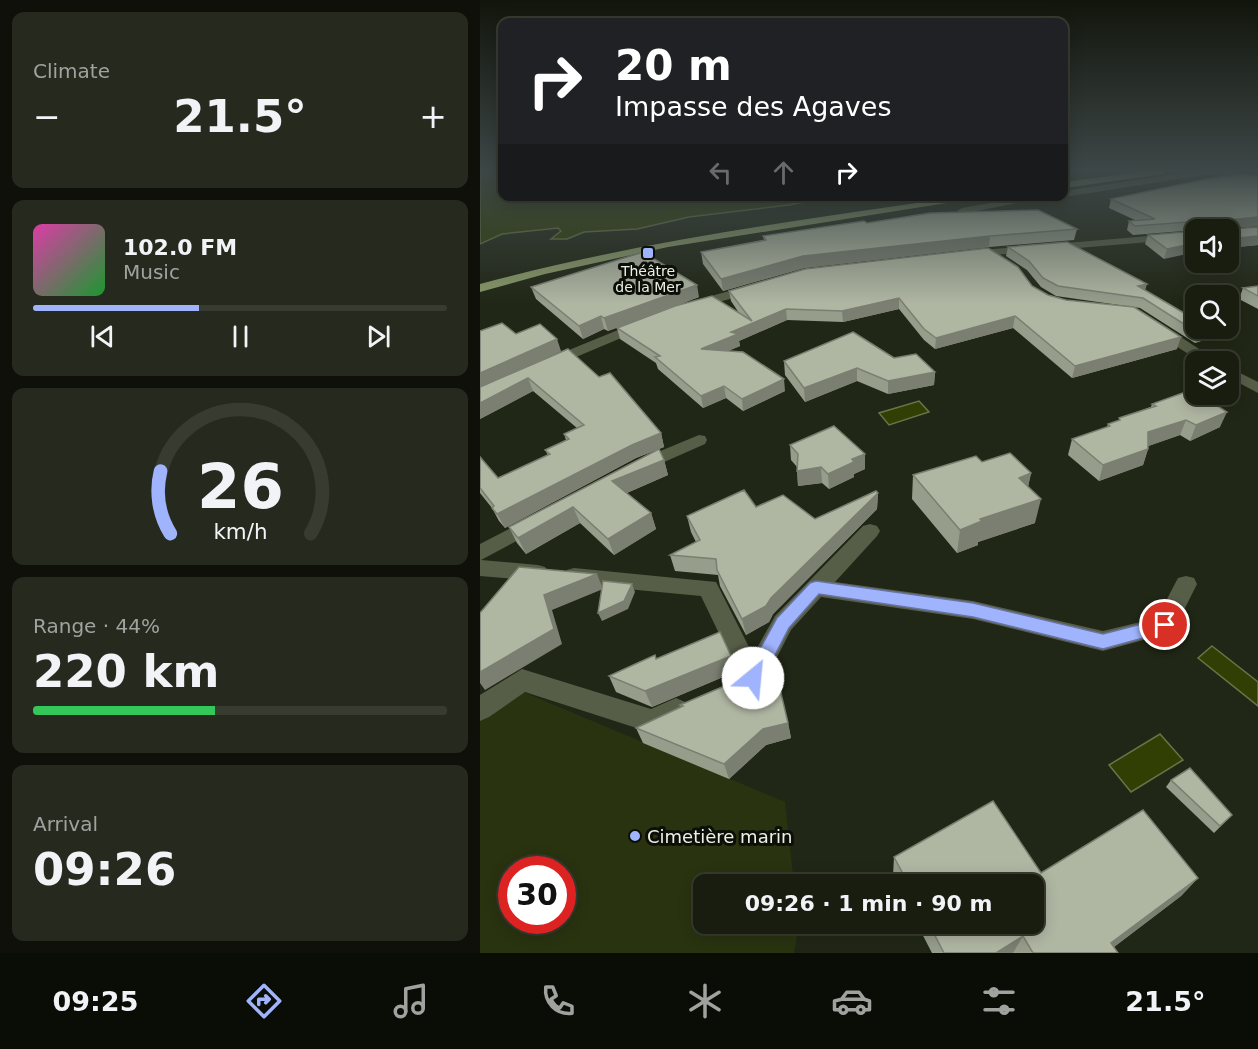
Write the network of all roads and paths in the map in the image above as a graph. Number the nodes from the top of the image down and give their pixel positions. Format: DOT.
graph roads {
  1 [pos="861,215"];
  2 [pos="1185,236"];
  3 [pos="988,252"];
  4 [pos="957,256"];
  5 [pos="1004,262"];
  6 [pos="770,284"];
  7 [pos="480,288"];
  8 [pos="696,288"];
  9 [pos="715,299"];
  10 [pos="683,309"];
  11 [pos="1145,319"];
  12 [pos="650,321"];
  13 [pos="1195,351"];
  14 [pos="543,366"];
  15 [pos="1239,377"];
  16 [pos="1258,388"];
  17 [pos="699,440"];
  18 [pos="623,475"];
  19 [pos="551,514"];
  20 [pos="870,531"];
  21 [pos="480,553"];
  22 [pos="480,567"];
  23 [pos="1186,584"];
  24 [pos="816,588"];
  25 [pos="753,678"];
  26 [pos="480,709"];
  1 -- 7 [label="main road"];
  2 -- 3 [label="street"];
  3 -- 4 [label="street"];
  3 -- 5 [label="street"];
  6 -- 9 [label="street"];
  8 -- 9 [label="street"];
  9 -- 10 [label="street"];
  11 -- 13 [label="street"];
  12 -- 14 [label="street"];
  15 -- 16 [label="street"];
  17 -- 18 [label="street"];
  19 -- 21 [label="street"];
  20 -- 24 [label="street"];
  22 -- 25 [label="street"];
  23 -- 24 [label="street"];
  24 -- 25 [label="street"];
  25 -- 26 [label="street"];
}
